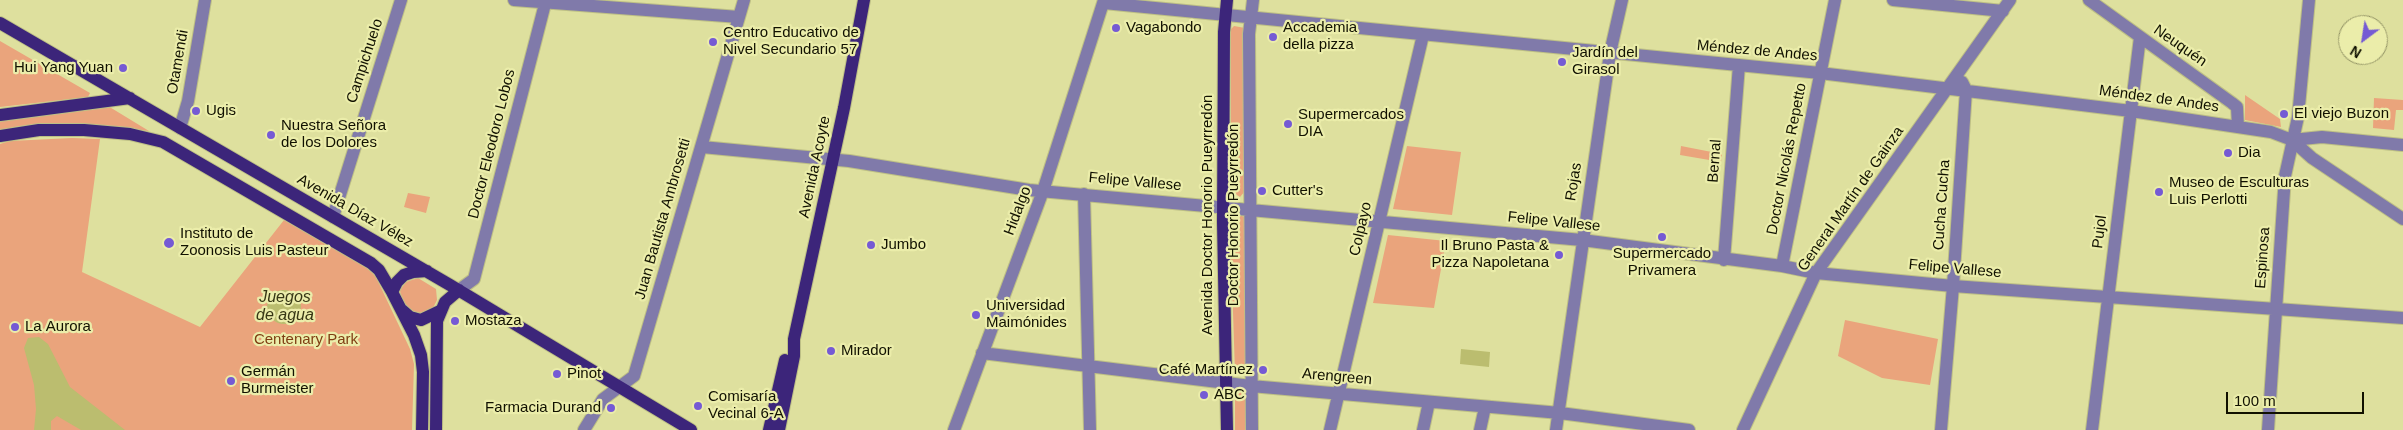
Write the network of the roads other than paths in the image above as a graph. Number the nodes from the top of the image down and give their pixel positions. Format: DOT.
graph roads {
  1 [pos="205,0"];
  2 [pos="401,0"];
  3 [pos="514,0"];
  4 [pos="744,0"];
  5 [pos="864,0"];
  6 [pos="1227,0"];
  7 [pos="1253,0"];
  8 [pos="1622,0"];
  9 [pos="1834,0"];
  10 [pos="1893,0"];
  11 [pos="2089,0"];
  12 [pos="2309,0"];
  13 [pos="546,1"];
  14 [pos="1104,2"];
  15 [pos="2006,5"];
  16 [pos="1225,15"];
  17 [pos="739,17"];
  18 [pos="1250,18"];
  19 [pos="0,23"];
  20 [pos="1423,35"];
  21 [pos="2140,37"];
  22 [pos="1610,53"];
  23 [pos="1739,65"];
  24 [pos="1820,73"];
  25 [pos="1958,74"];
  26 [pos="1948,88"];
  27 [pos="1966,90"];
  28 [pos="130,98"];
  29 [pos="2130,111"];
  30 [pos="0,115"];
  31 [pos="2238,126"];
  32 [pos="180,128"];
  33 [pos="0,136"];
  34 [pos="153,140"];
  35 [pos="2292,140"];
  36 [pos="2403,145"];
  37 [pos="702,147"];
  38 [pos="833,160"];
  39 [pos="1043,191"];
  40 [pos="1084,194"];
  41 [pos="1224,206"];
  42 [pos="1250,209"];
  43 [pos="332,217"];
  44 [pos="2403,219"];
  45 [pos="1380,223"];
  46 [pos="1582,240"];
  47 [pos="338,243"];
  48 [pos="1724,260"];
  49 [pos="1782,266"];
  50 [pos="427,271"];
  51 [pos="1816,273"];
  52 [pos="1953,286"];
  53 [pos="459,290"];
  54 [pos="392,292"];
  55 [pos="2109,298"];
  56 [pos="398,306"];
  57 [pos="2276,308"];
  58 [pos="440,311"];
  59 [pos="2403,318"];
  60 [pos="794,339"];
  61 [pos="982,352"];
  62 [pos="1089,366"];
  63 [pos="1226,382"];
  64 [pos="1251,386"];
  65 [pos="618,387"];
  66 [pos="1338,394"];
  67 [pos="1429,402"];
  68 [pos="1485,407"];
  69 [pos="1560,413"];
  70 [pos="422,430"];
  71 [pos="436,430"];
  72 [pos="584,430"];
  73 [pos="691,430"];
  74 [pos="769,430"];
  75 [pos="779,430"];
  76 [pos="954,430"];
  77 [pos="1090,430"];
  78 [pos="1227,430"];
  79 [pos="1252,430"];
  80 [pos="1330,430"];
  81 [pos="1423,430"];
  82 [pos="1480,430"];
  83 [pos="1556,430"];
  84 [pos="1690,430"];
  85 [pos="1742,430"];
  86 [pos="1941,430"];
  87 [pos="2092,430"];
  88 [pos="2268,430"];
  1 -- 32 [label="street, Otamendi"];
  2 -- 43 [label="street, Campichuelo"];
  3 -- 13 [label="street"];
  4 -- 17 [label="street, Juan Bautista Ambrosetti"];
  5 -- 38 [label="main road, Avenida Acoyte"];
  6 -- 16 [label="main road, Avenida Doctor Honorio Pueyrredón"];
  7 -- 18 [label="street, Doctor Honorio Pueyrredón"];
  8 -- 22 [label="street, Rojas"];
  9 -- 24 [label="street, Doctor Nicolás Repetto"];
  10 -- 15 [label="street"];
  11 -- 21 [label="street, Neuquén"];
  12 -- 35 [label="street, Espinosa"];
  13 -- 17 [label="street"];
  13 -- 53 [label="street, Doctor Eleodoro Lobos"];
  14 -- 16 [label="street, Méndez de Andes"];
  14 -- 39 [label="street, Hidalgo"];
  15 -- 25 [label="street, General Martín de Gainza"];
  16 -- 18 [label="street, Méndez de Andes"];
  16 -- 41 [label="main road, Avenida Doctor Honorio Pueyrredón"];
  17 -- 37 [label="street, Juan Bautista Ambrosetti"];
  18 -- 20 [label="street, Méndez de Andes"];
  18 -- 42 [label="street, Doctor Honorio Pueyrredón"];
  19 -- 28 [label="main road, Avenida Díaz Vélez"];
  20 -- 22 [label="street, Méndez de Andes"];
  20 -- 45 [label="street, Colpayo"];
  21 -- 29 [label="street, Pujol"];
  21 -- 31 [label="street, Neuquén"];
  22 -- 23 [label="street, Méndez de Andes"];
  22 -- 46 [label="street, Rojas"];
  23 -- 24 [label="street, Méndez de Andes"];
  23 -- 48 [label="street, Bernal"];
  24 -- 26 [label="street, Méndez de Andes"];
  24 -- 49 [label="street, Doctor Nicolás Repetto"];
  25 -- 26 [label="street, General Martín de Gainza"];
  25 -- 27 [label="street"];
  26 -- 27 [label="street, Méndez de Andes"];
  26 -- 51 [label="street, General Martín de Gainza"];
  27 -- 29 [label="street, Méndez de Andes"];
  27 -- 52 [label="street, Cucha Cucha"];
  28 -- 30 [label="main road"];
  28 -- 32 [label="main road, Avenida Díaz Vélez"];
  29 -- 31 [label="street, Méndez de Andes"];
  29 -- 55 [label="street, Pujol"];
  31 -- 35 [label="street, Méndez de Andes"];
  32 -- 34 [label="main road"];
  32 -- 43 [label="main road, Avenida Díaz Vélez"];
  33 -- 34 [label="main road"];
  34 -- 47 [label="main road"];
  35 -- 36 [label="street, Méndez de Andes"];
  35 -- 44 [label="street"];
  35 -- 57 [label="street, Espinosa"];
  37 -- 38 [label="street, Felipe Vallese"];
  37 -- 65 [label="street, Juan Bautista Ambrosetti"];
  38 -- 39 [label="street, Felipe Vallese"];
  38 -- 60 [label="main road, Avenida Acoyte"];
  39 -- 40 [label="street, Felipe Vallese"];
  39 -- 61 [label="street, Hidalgo"];
  40 -- 41 [label="street, Felipe Vallese"];
  40 -- 62 [label="street"];
  41 -- 42 [label="street, Felipe Vallese"];
  41 -- 63 [label="main road, Avenida Doctor Honorio Pueyrredón"];
  42 -- 45 [label="street, Felipe Vallese"];
  42 -- 64 [label="street, Doctor Honorio Pueyrredón"];
  43 -- 47 [label="main road"];
  43 -- 50 [label="main road, Avenida Díaz Vélez"];
  45 -- 46 [label="street, Felipe Vallese"];
  45 -- 66 [label="street, Colpayo"];
  46 -- 48 [label="street, Felipe Vallese"];
  46 -- 69 [label="street, Rojas"];
  47 -- 54 [label="main road"];
  48 -- 49 [label="street, Felipe Vallese"];
  49 -- 51 [label="street, Felipe Vallese"];
  50 -- 53 [label="main road, Avenida Díaz Vélez"];
  50 -- 54 [label="main road"];
  51 -- 52 [label="street, Felipe Vallese"];
  51 -- 85 [label="street, General Martín de Gainza"];
  52 -- 55 [label="street, Felipe Vallese"];
  52 -- 86 [label="street, Cucha Cucha"];
  53 -- 58 [label="main road"];
  53 -- 65 [label="main road, Avenida Díaz Vélez"];
  54 -- 56 [label="main road"];
  55 -- 57 [label="street, Felipe Vallese"];
  55 -- 87 [label="street, Pujol"];
  56 -- 58 [label="main road"];
  56 -- 70 [label="main road"];
  57 -- 59 [label="street, Felipe Vallese"];
  57 -- 88 [label="street, Espinosa"];
  58 -- 71 [label="main road"];
  60 -- 74 [label="main road, Avenida Acoyte"];
  60 -- 75 [label="main road, Avenida Acoyte"];
  61 -- 62 [label="street, Arengreen"];
  61 -- 76 [label="street, Hidalgo"];
  62 -- 63 [label="street, Arengreen"];
  62 -- 77 [label="street"];
  63 -- 64 [label="street, Arengreen"];
  63 -- 78 [label="main road, Avenida Doctor Honorio Pueyrredón"];
  64 -- 66 [label="street, Arengreen"];
  64 -- 79 [label="street, Doctor Honorio Pueyrredón"];
  65 -- 72 [label="street, Juan Bautista Ambrosetti"];
  65 -- 73 [label="main road, Avenida Díaz Vélez"];
  66 -- 67 [label="street, Arengreen"];
  66 -- 80 [label="street, Colpayo"];
  67 -- 68 [label="street, Arengreen"];
  67 -- 81 [label="street"];
  68 -- 69 [label="street, Arengreen"];
  68 -- 82 [label="street"];
  69 -- 83 [label="street, Rojas"];
  69 -- 84 [label="street, Arengreen"];
}
